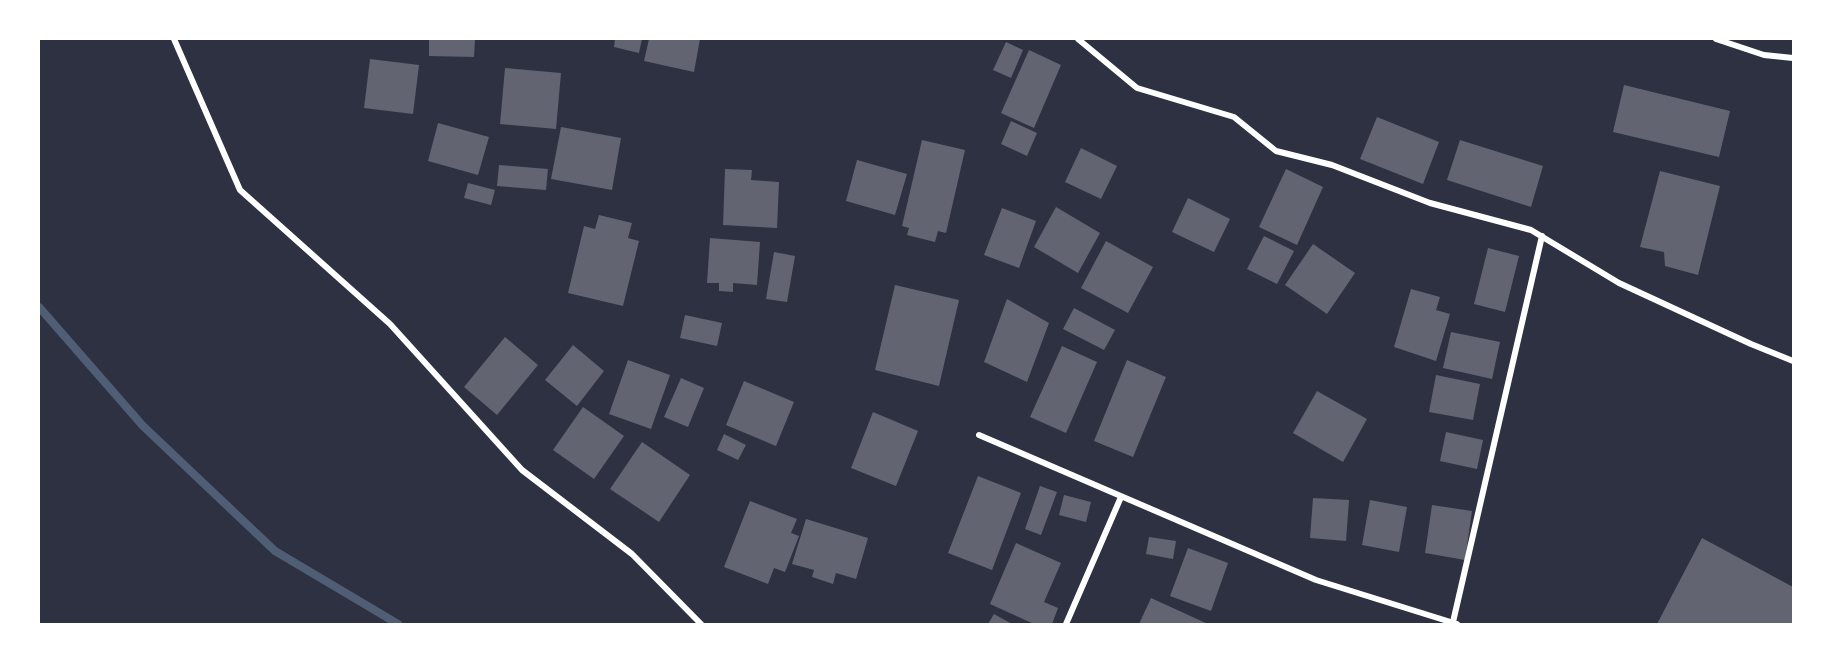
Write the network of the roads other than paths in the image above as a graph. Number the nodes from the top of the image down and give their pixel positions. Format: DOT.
graph roads {
  1 [pos="1078,39"];
  2 [pos="1716,39"];
  3 [pos="178,40"];
  4 [pos="1793,58"];
  5 [pos="1542,236"];
  6 [pos="1793,361"];
  7 [pos="979,435"];
  8 [pos="1121,497"];
  9 [pos="1455,623"];
  10 [pos="701,624"];
  11 [pos="1066,624"];
  1 -- 5 [label="street"];
  2 -- 4 [label="street"];
  3 -- 10 [label="street"];
  5 -- 6 [label="street"];
  5 -- 9 [label="street"];
  7 -- 8 [label="street"];
  8 -- 9 [label="street"];
  8 -- 11 [label="street"];
}
